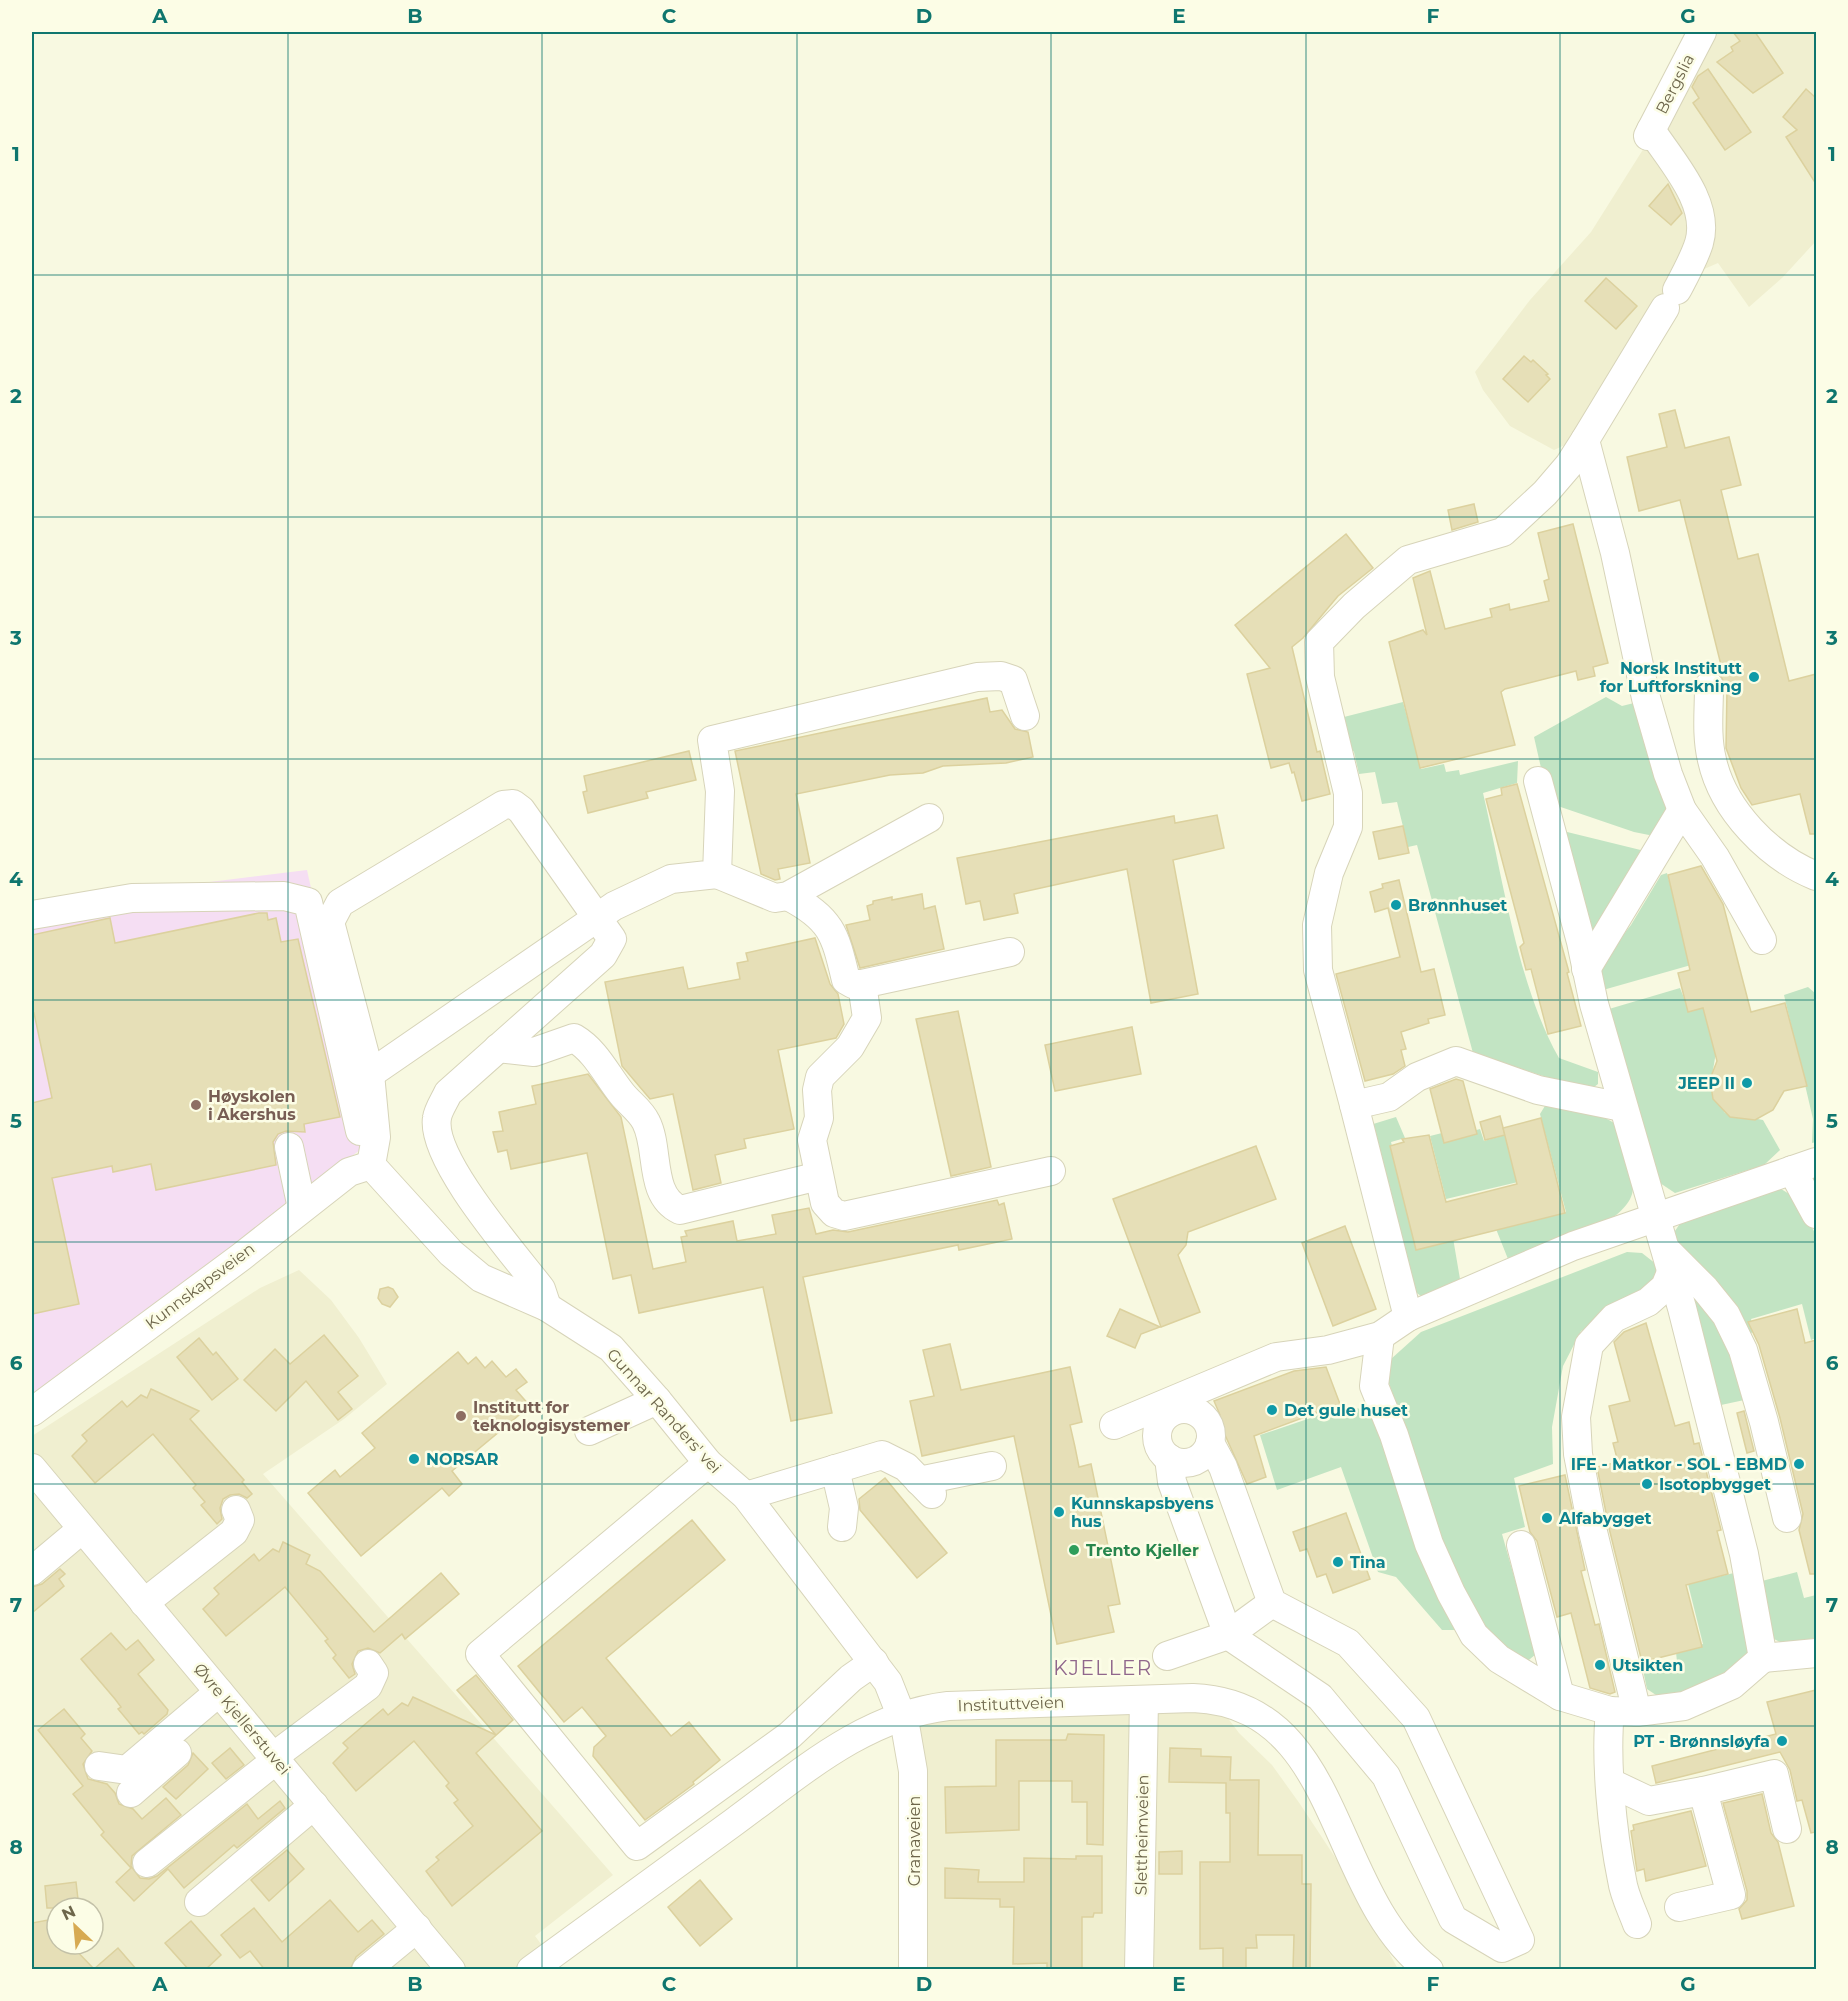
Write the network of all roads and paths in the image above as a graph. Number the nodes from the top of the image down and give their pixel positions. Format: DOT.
graph roads {
  1 [pos="1702,32"];
  2 [pos="1585,440"];
  3 [pos="1709,686"];
  4 [pos="1025,716"];
  5 [pos="1538,781"];
  6 [pos="1682,810"];
  7 [pos="929,818"];
  8 [pos="717,874"];
  9 [pos="1816,876"];
  10 [pos="788,896"];
  11 [pos="32,915"];
  12 [pos="596,919"];
  13 [pos="1762,940"];
  14 [pos="1010,952"];
  15 [pos="1586,969"];
  16 [pos="862,984"];
  17 [pos="498,1048"];
  18 [pos="370,1074"];
  19 [pos="1354,1105"];
  20 [pos="1622,1107"];
  21 [pos="289,1147"];
  22 [pos="371,1159"];
  23 [pos="1804,1166"];
  24 [pos="1052,1171"];
  25 [pos="819,1176"];
  26 [pos="302,1208"];
  27 [pos="1816,1214"];
  28 [pos="1657,1216"];
  29 [pos="1669,1260"];
  30 [pos="547,1307"];
  31 [pos="1408,1317"];
  32 [pos="1380,1336"];
  33 [pos="657,1400"];
  34 [pos="1171,1408"];
  35 [pos="32,1412"];
  36 [pos="1114,1425"];
  37 [pos="589,1431"];
  38 [pos="1210,1443"];
  39 [pos="1169,1458"];
  40 [pos="708,1463"];
  41 [pos="992,1466"];
  42 [pos="32,1468"];
  43 [pos="835,1468"];
  44 [pos="746,1496"];
  45 [pos="236,1510"];
  46 [pos="1787,1518"];
  47 [pos="842,1527"];
  48 [pos="82,1528"];
  49 [pos="1521,1545"];
  50 [pos="32,1571"];
  51 [pos="144,1603"];
  52 [pos="1272,1603"];
  53 [pos="1227,1635"];
  54 [pos="1816,1653"];
  55 [pos="1167,1656"];
  56 [pos="1763,1658"];
  57 [pos="874,1662"];
  58 [pos="368,1664"];
  59 [pos="1560,1696"];
  60 [pos="225,1698"];
  61 [pos="1144,1700"];
  62 [pos="1623,1712"];
  63 [pos="902,1715"];
  64 [pos="275,1758"];
  65 [pos="99,1766"];
  66 [pos="1611,1783"];
  67 [pos="1703,1791"];
  68 [pos="131,1793"];
  69 [pos="314,1805"];
  70 [pos="1787,1829"];
  71 [pos="147,1863"];
  72 [pos="199,1902"];
  73 [pos="1679,1907"];
  74 [pos="1637,1924"];
  75 [pos="417,1928"];
  76 [pos="366,1970"];
  77 [pos="451,1970"];
  78 [pos="531,1970"];
  79 [pos="913,1970"];
  80 [pos="1139,1970"];
  81 [pos="1429,1970"];
  1 -- 2 [label="street, Bergslia"];
  2 -- 6 [label="street"];
  2 -- 19 [label="street"];
  3 -- 9 [label="street"];
  4 -- 8 [label="street"];
  5 -- 15 [label="street"];
  6 -- 13 [label="street"];
  6 -- 15 [label="street"];
  7 -- 10 [label="street"];
  8 -- 10 [label="street"];
  8 -- 12 [label="street"];
  10 -- 16 [label="street"];
  11 -- 22 [label="street, Gunnar Randers' vei"];
  12 -- 17 [label="street"];
  12 -- 18 [label="street"];
  12 -- 18 [label="street"];
  14 -- 16 [label="street"];
  15 -- 20 [label="street"];
  16 -- 25 [label="street"];
  17 -- 25 [label="street"];
  17 -- 30 [label="street"];
  18 -- 22 [label="street"];
  19 -- 20 [label="street"];
  19 -- 31 [label="street"];
  20 -- 28 [label="street"];
  21 -- 26 [label="street"];
  22 -- 26 [label="street, Kunnskapsveien"];
  22 -- 30 [label="street, Gunnar Randers' vei"];
  23 -- 27 [label="street"];
  23 -- 28 [label="street"];
  24 -- 25 [label="street"];
  26 -- 35 [label="street, Kunnskapsveien"];
  28 -- 29 [label="street"];
  28 -- 31 [label="street"];
  29 -- 46 [label="street"];
  29 -- 56 [label="street"];
  29 -- 62 [label="street"];
  30 -- 33 [label="street, Gunnar Randers' vei"];
  31 -- 32 [label="street"];
  32 -- 34 [label="street"];
  32 -- 59 [label="street"];
  33 -- 37 [label="street"];
  33 -- 40 [label="street, Gunnar Randers' vei"];
  34 -- 36 [label="street"];
  34 -- 38 [label="street"];
  34 -- 39 [label="street"];
  38 -- 39 [label="street"];
  38 -- 52 [label="street"];
  39 -- 53 [label="street"];
  40 -- 44 [label="street, Gunnar Randers' vei"];
  40 -- 57 [label="street"];
  41 -- 43 [label="street"];
  42 -- 48 [label="street, Øvre Kjellerstuvei"];
  43 -- 44 [label="street"];
  43 -- 47 [label="street"];
  44 -- 57 [label="street, Gunnar Randers' vei"];
  45 -- 51 [label="street"];
  48 -- 50 [label="street"];
  48 -- 51 [label="street, Øvre Kjellerstuvei"];
  49 -- 59 [label="street"];
  51 -- 60 [label="street, Øvre Kjellerstuvei"];
  52 -- 53 [label="street"];
  52 -- 53 [label="street"];
  53 -- 55 [label="street"];
  54 -- 56 [label="street"];
  56 -- 62 [label="street"];
  57 -- 63 [label="street, Gunnar Randers' vei"];
  58 -- 64 [label="street"];
  59 -- 62 [label="street"];
  60 -- 64 [label="street, Øvre Kjellerstuvei"];
  60 -- 65 [label="street"];
  60 -- 68 [label="street"];
  61 -- 63 [label="street, Instituttveien"];
  61 -- 80 [label="street, Slettheimveien"];
  61 -- 81 [label="street, Instituttveien"];
  62 -- 66 [label="street"];
  63 -- 78 [label="street, Instituttveien"];
  63 -- 79 [label="street, Granaveien"];
  64 -- 69 [label="street, Øvre Kjellerstuvei"];
  64 -- 71 [label="street"];
  66 -- 67 [label="street"];
  66 -- 74 [label="street"];
  67 -- 70 [label="street"];
  67 -- 73 [label="street"];
  69 -- 72 [label="street"];
  69 -- 75 [label="street, Øvre Kjellerstuvei"];
  75 -- 76 [label="street"];
  75 -- 77 [label="street, Øvre Kjellerstuvei"];
}
